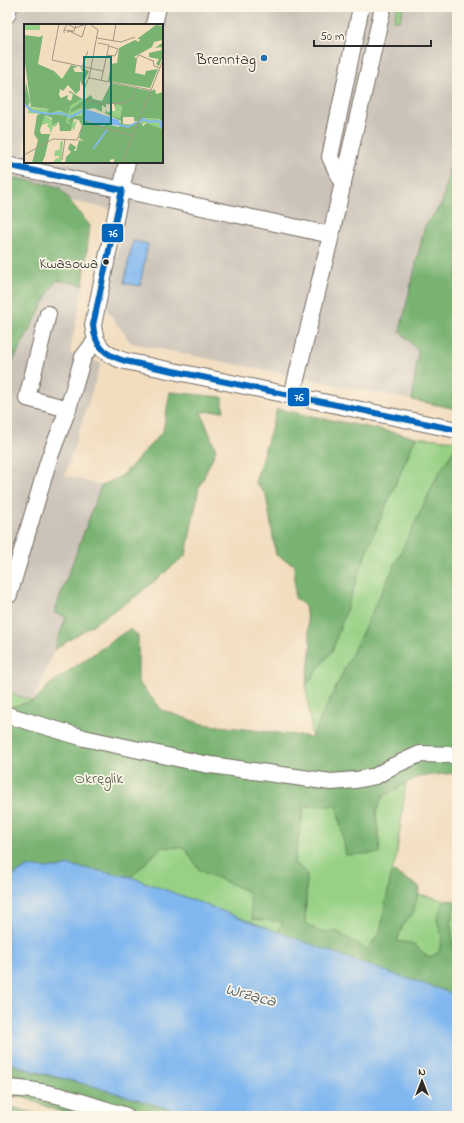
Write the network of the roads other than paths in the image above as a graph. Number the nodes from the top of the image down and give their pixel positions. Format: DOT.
graph roads {
  1 [pos="9,7"];
  2 [pos="158,7"];
  3 [pos="360,7"];
  4 [pos="383,7"];
  5 [pos="7,15"];
  6 [pos="154,24"];
  7 [pos="127,163"];
  8 [pos="7,165"];
  9 [pos="343,185"];
  10 [pos="122,190"];
  11 [pos="331,235"];
  12 [pos="48,314"];
  13 [pos="96,340"];
  14 [pos="292,396"];
  15 [pos="68,409"];
  16 [pos="457,430"];
  17 [pos="7,594"];
  18 [pos="7,715"];
  19 [pos="457,755"];
  20 [pos="7,1088"];
  21 [pos="126,1116"];
  1 -- 5 [label="street"];
  2 -- 6 [label="street"];
  3 -- 9 [label="street"];
  4 -- 9 [label="street"];
  7 -- 10 [label="street"];
  8 -- 10 [label="street"];
  9 -- 11 [label="street"];
  10 -- 11 [label="street"];
  10 -- 13 [label="street"];
  11 -- 14 [label="street"];
  12 -- 15 [label="street"];
  13 -- 14 [label="street"];
  13 -- 15 [label="street"];
  14 -- 16 [label="street"];
  15 -- 17 [label="street"];
  18 -- 19 [label="street"];
  20 -- 21 [label="street"];
}
